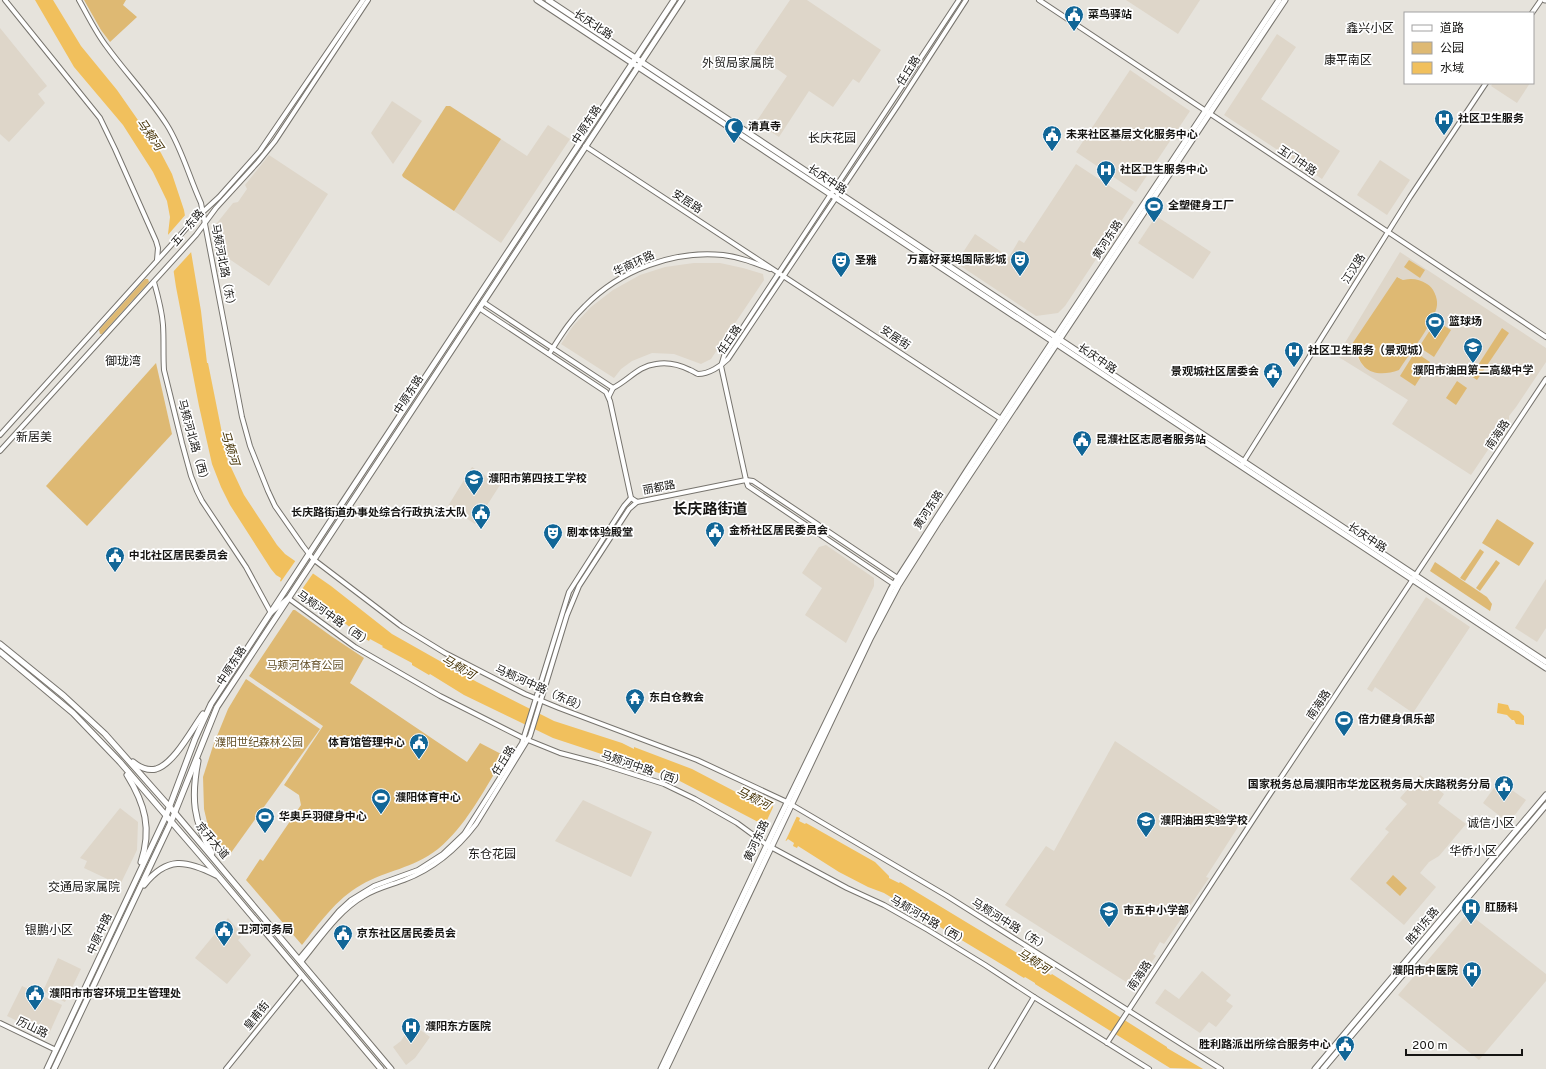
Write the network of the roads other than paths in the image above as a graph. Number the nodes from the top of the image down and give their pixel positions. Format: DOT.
graph roads {
  1 [pos="5,0"];
  2 [pos="79,0"];
  3 [pos="364,0"];
  4 [pos="368,0"];
  5 [pos="537,0"];
  6 [pos="548,0"];
  7 [pos="674,0"];
  8 [pos="682,0"];
  9 [pos="959,0"];
  10 [pos="966,0"];
  11 [pos="1039,0"];
  12 [pos="1280,0"];
  13 [pos="1285,0"];
  14 [pos="1541,0"];
  15 [pos="1533,12"];
  16 [pos="639,60"];
  17 [pos="635,65"];
  18 [pos="1485,84"];
  19 [pos="1207,112"];
  20 [pos="586,146"];
  21 [pos="836,194"];
  22 [pos="203,212"];
  23 [pos="205,224"];
  24 [pos="1388,232"];
  25 [pos="157,261"];
  26 [pos="779,272"];
  27 [pos="784,276"];
  28 [pos="154,282"];
  29 [pos="483,302"];
  30 [pos="479,308"];
  31 [pos="1546,336"];
  32 [pos="1056,340"];
  33 [pos="553,348"];
  34 [pos="549,354"];
  35 [pos="722,366"];
  36 [pos="1546,378"];
  37 [pos="614,388"];
  38 [pos="609,396"];
  39 [pos="1001,419"];
  40 [pos="0,435"];
  41 [pos="0,451"];
  42 [pos="1244,461"];
  43 [pos="1241,466"];
  44 [pos="746,480"];
  45 [pos="631,498"];
  46 [pos="637,502"];
  47 [pos="309,553"];
  48 [pos="313,559"];
  49 [pos="1414,578"];
  50 [pos="900,579"];
  51 [pos="896,585"];
  52 [pos="288,598"];
  53 [pos="271,613"];
  54 [pos="0,644"];
  55 [pos="0,652"];
  56 [pos="1546,662"];
  57 [pos="1546,668"];
  58 [pos="536,699"];
  59 [pos="542,701"];
  60 [pos="211,704"];
  61 [pos="524,736"];
  62 [pos="529,738"];
  63 [pos="118,748"];
  64 [pos="200,748"];
  65 [pos="120,762"];
  66 [pos="1546,795"];
  67 [pos="789,803"];
  68 [pos="1546,805"];
  69 [pos="170,807"];
  70 [pos="175,813"];
  71 [pos="166,816"];
  72 [pos="171,822"];
  73 [pos="769,846"];
  74 [pos="221,868"];
  75 [pos="219,877"];
  76 [pos="130,894"];
  77 [pos="138,894"];
  78 [pos="300,961"];
  79 [pos="302,975"];
  80 [pos="1034,997"];
  81 [pos="1128,1010"];
  82 [pos="0,1023"];
  83 [pos="1107,1043"];
  84 [pos="56,1050"];
  85 [pos="47,1069"];
  86 [pos="54,1069"];
  87 [pos="226,1069"];
  88 [pos="381,1069"];
  89 [pos="391,1069"];
  90 [pos="661,1069"];
  91 [pos="666,1069"];
  92 [pos="991,1069"];
  93 [pos="1149,1069"];
  94 [pos="1221,1069"];
  95 [pos="1315,1069"];
  96 [pos="1323,1069"];
  1 -- 25 [label="street"];
  2 -- 22 [label="street, 马颊河北路（东）"];
  3 -- 22 [label="street, 五一东路"];
  4 -- 23 [label="street, 五一东路"];
  5 -- 17 [label="main road, 长庆北路"];
  6 -- 16 [label="main road, 长庆北路"];
  7 -- 16 [label="main road, 中原东路"];
  8 -- 16 [label="main road, 中原东路"];
  9 -- 21 [label="street, 任丘路"];
  10 -- 21 [label="street, 任丘路"];
  11 -- 19 [label="street, 玉门中路"];
  12 -- 19 [label="main road, 黄河东路"];
  13 -- 19 [label="main road, 黄河东路"];
  14 -- 15 [label="street"];
  16 -- 17 [label="main road, 中原东路"];
  16 -- 21 [label="main road, 长庆中路"];
  17 -- 20 [label="main road, 中原东路"];
  17 -- 21 [label="main road, 长庆中路"];
  17 -- 47 [label="main road, 中原东路"];
  18 -- 24 [label="street, 江汉路"];
  19 -- 24 [label="street, 玉门中路"];
  19 -- 32 [label="main road, 黄河东路"];
  20 -- 26 [label="street, 安居路"];
  20 -- 29 [label="main road, 中原东路"];
  21 -- 26 [label="street, 任丘路"];
  21 -- 27 [label="street, 任丘路"];
  21 -- 32 [label="main road, 长庆中路"];
  22 -- 23 [label="street, 马颊河北路（东）"];
  22 -- 25 [label="street, 五一东路"];
  23 -- 28 [label="street, 五一东路"];
  23 -- 47 [label="street, 马颊河北路（东）"];
  24 -- 31 [label="street, 玉门中路"];
  24 -- 42 [label="street, 江汉路"];
  25 -- 40 [label="street, 五一东路"];
  26 -- 27 [label="street, 安居街"];
  26 -- 33 [label="street, 华商环路"];
  26 -- 35 [label="street, 任丘路"];
  27 -- 35 [label="street, 任丘路"];
  27 -- 39 [label="street, 安居街"];
  28 -- 41 [label="street, 五一东路"];
  28 -- 53 [label="street, 马颊河北路（西）"];
  29 -- 30 [label="main road, 中原东路"];
  29 -- 33 [label="street"];
  30 -- 34 [label="street"];
  30 -- 48 [label="main road, 中原东路"];
  32 -- 39 [label="main road, 黄河东路"];
  32 -- 42 [label="main road, 长庆中路"];
  32 -- 43 [label="main road, 长庆中路"];
  32 -- 50 [label="main road, 黄河东路"];
  33 -- 34 [label="street, 华商环路"];
  33 -- 37 [label="street"];
  34 -- 38 [label="street"];
  35 -- 37 [label="street"];
  35 -- 44 [label="street"];
  36 -- 49 [label="street, 南海路"];
  37 -- 38 [label="street"];
  38 -- 45 [label="street, 丽都路"];
  39 -- 50 [label="main road, 黄河东路"];
  42 -- 43 [label="street, 江汉路"];
  42 -- 49 [label="main road, 长庆中路"];
  43 -- 49 [label="main road, 长庆中路"];
  44 -- 46 [label="street, 丽都路"];
  44 -- 50 [label="street"];
  44 -- 51 [label="street"];
  45 -- 46 [label="street, 丽都路"];
  45 -- 58 [label="street, 任丘路"];
  46 -- 59 [label="street, 任丘路"];
  47 -- 48 [label="street, 马颊河中路（东段）"];
  47 -- 53 [label="main road, 中原东路"];
  48 -- 52 [label="main road, 中原东路"];
  48 -- 58 [label="street, 马颊河中路（东段）"];
  49 -- 56 [label="main road, 长庆中路"];
  49 -- 57 [label="main road, 长庆中路"];
  49 -- 81 [label="street, 南海路"];
  50 -- 51 [label="main road, 黄河东路"];
  51 -- 67 [label="main road, 黄河东路"];
  52 -- 53 [label="street, 马颊河中路（西）"];
  52 -- 61 [label="street, 马颊河中路（西）"];
  52 -- 64 [label="main road, 中原东路"];
  53 -- 60 [label="main road, 中原东路"];
  54 -- 63 [label="main road, 京开大道"];
  55 -- 65 [label="main road, 京开大道"];
  58 -- 59 [label="street, 马颊河中路（东段）"];
  58 -- 61 [label="street, 任丘路"];
  59 -- 62 [label="street, 任丘路"];
  59 -- 67 [label="street, 马颊河中路（东段）"];
  60 -- 63 [label="main road"];
  60 -- 69 [label="main road, 中原东路"];
  61 -- 62 [label="street, 马颊河中路（西）"];
  61 -- 78 [label="street, 任丘路"];
  62 -- 73 [label="street, 马颊河中路（西）"];
  62 -- 78 [label="street, 任丘路"];
  63 -- 69 [label="main road, 京开大道"];
  64 -- 70 [label="main road, 中原东路"];
  64 -- 74 [label="main road"];
  65 -- 71 [label="main road, 京开大道"];
  65 -- 76 [label="main road"];
  66 -- 95 [label="main road, 胜利东路"];
  67 -- 73 [label="main road, 黄河东路"];
  67 -- 81 [label="street, 马颊河中路（东）"];
  68 -- 96 [label="main road, 胜利东路"];
  69 -- 70 [label="main road, 京开大道"];
  69 -- 71 [label="main road, 中原中路"];
  70 -- 72 [label="main road, 中原中路"];
  70 -- 74 [label="main road, 京开大道"];
  71 -- 72 [label="main road, 京开大道"];
  71 -- 76 [label="main road, 中原中路"];
  72 -- 75 [label="main road, 京开大道"];
  72 -- 77 [label="main road, 中原中路"];
  73 -- 80 [label="street, 马颊河中路（西）"];
  73 -- 90 [label="main road, 黄河东路"];
  73 -- 91 [label="main road, 黄河东路"];
  74 -- 78 [label="main road, 京开大道"];
  75 -- 77 [label="main road"];
  75 -- 79 [label="main road, 京开大道"];
  76 -- 84 [label="main road, 中原中路"];
  77 -- 86 [label="main road, 中原中路"];
  78 -- 89 [label="main road, 京开大道"];
  79 -- 87 [label="street, 皇甫街"];
  79 -- 88 [label="main road, 京开大道"];
  80 -- 83 [label="street, 马颊河中路（西）"];
  80 -- 92 [label="street"];
  81 -- 83 [label="street, 南海路"];
  81 -- 94 [label="street, 马颊河中路（东）"];
  82 -- 84 [label="street, 历山路"];
  83 -- 93 [label="street, 马颊河中路（西）"];
  84 -- 85 [label="main road, 中原中路"];
}
